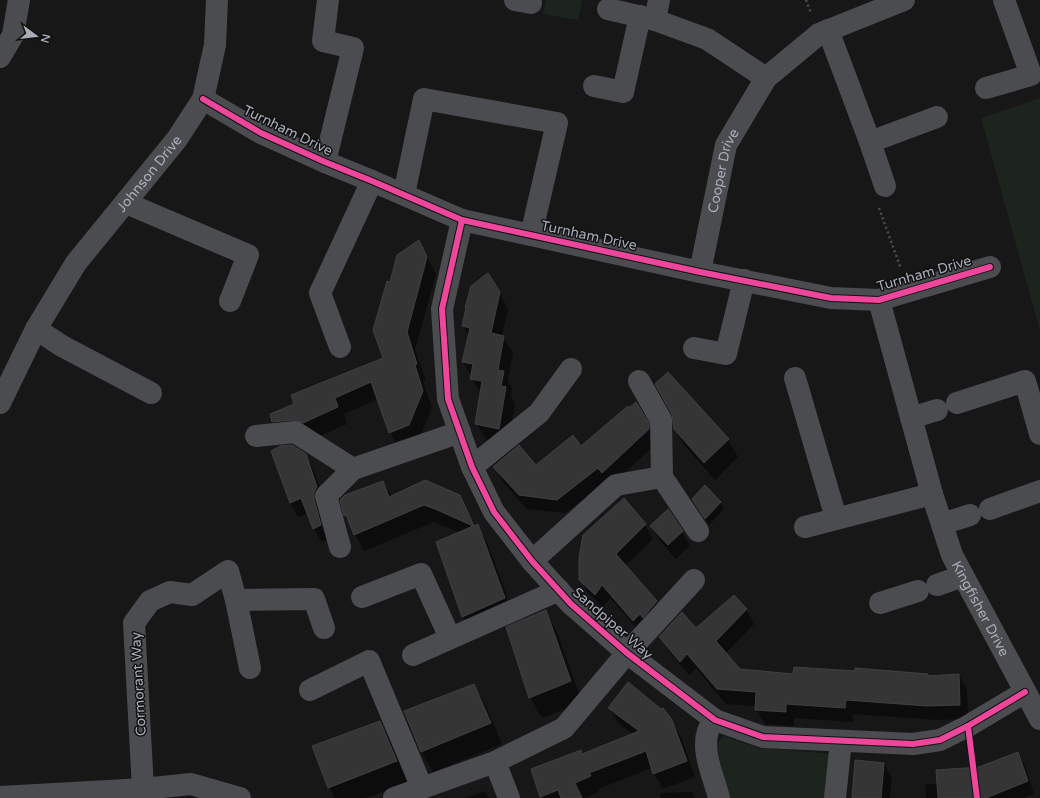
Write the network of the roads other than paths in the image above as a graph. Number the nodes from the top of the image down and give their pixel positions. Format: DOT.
graph roads {
  1 [pos="19,0"];
  2 [pos="217,0"];
  3 [pos="328,0"];
  4 [pos="904,0"];
  5 [pos="1004,0"];
  6 [pos="608,9"];
  7 [pos="651,12"];
  8 [pos="828,30"];
  9 [pos="0,57"];
  10 [pos="766,78"];
  11 [pos="594,86"];
  12 [pos="986,88"];
  13 [pos="203,99"];
  14 [pos="937,117"];
  15 [pos="870,142"];
  16 [pos="324,162"];
  17 [pos="372,180"];
  18 [pos="885,186"];
  19 [pos="404,194"];
  20 [pos="126,203"];
  21 [pos="462,220"];
  22 [pos="531,235"];
  23 [pos="990,267"];
  24 [pos="700,272"];
  25 [pos="744,280"];
  26 [pos="879,300"];
  27 [pos="230,301"];
  28 [pos="36,329"];
  29 [pos="340,347"];
  30 [pos="694,348"];
  31 [pos="571,369"];
  32 [pos="795,378"];
  33 [pos="639,381"];
  34 [pos="151,393"];
  35 [pos="0,403"];
  36 [pos="911,418"];
  37 [pos="460,432"];
  38 [pos="1040,434"];
  39 [pos="256,436"];
  40 [pos="472,467"];
  41 [pos="353,469"];
  42 [pos="662,477"];
  43 [pos="1040,491"];
  44 [pos="932,494"];
  45 [pos="836,518"];
  46 [pos="942,524"];
  47 [pos="805,527"];
  48 [pos="698,531"];
  49 [pos="340,547"];
  50 [pos="532,560"];
  51 [pos="963,576"];
  52 [pos="694,580"];
  53 [pos="559,590"];
  54 [pos="362,597"];
  55 [pos="236,600"];
  56 [pos="880,603"];
  57 [pos="324,628"];
  58 [pos="450,638"];
  59 [pos="627,653"];
  60 [pos="413,655"];
  61 [pos="250,668"];
  62 [pos="310,690"];
  63 [pos="1025,692"];
  64 [pos="1040,719"];
  65 [pos="715,720"];
  66 [pos="841,741"];
  67 [pos="495,762"];
  68 [pos="422,788"];
  69 [pos="143,789"];
  70 [pos="0,797"];
  71 [pos="240,798"];
  72 [pos="394,798"];
  73 [pos="509,798"];
  74 [pos="719,798"];
  75 [pos="835,798"];
  1 -- 9 [label="street"];
  2 -- 13 [label="street, Johnson Drive"];
  3 -- 16 [label="street"];
  4 -- 8 [label="street, Cooper Drive"];
  5 -- 12 [label="street"];
  6 -- 7 [label="street"];
  7 -- 10 [label="street"];
  7 -- 11 [label="street"];
  8 -- 10 [label="street, Cooper Drive"];
  8 -- 15 [label="street"];
  10 -- 24 [label="street, Cooper Drive"];
  13 -- 16 [label="street, Turnham Drive"];
  13 -- 20 [label="street, Johnson Drive"];
  14 -- 15 [label="street"];
  15 -- 18 [label="street"];
  16 -- 17 [label="street, Turnham Drive"];
  17 -- 19 [label="street, Turnham Drive"];
  17 -- 29 [label="street"];
  19 -- 21 [label="street, Turnham Drive"];
  19 -- 22 [label="street"];
  20 -- 27 [label="street"];
  20 -- 28 [label="street, Johnson Drive"];
  21 -- 22 [label="street, Turnham Drive"];
  21 -- 37 [label="street, Sandpiper Way"];
  22 -- 24 [label="street, Turnham Drive"];
  23 -- 26 [label="street, Turnham Drive"];
  24 -- 25 [label="street, Turnham Drive"];
  25 -- 26 [label="street, Turnham Drive"];
  25 -- 30 [label="street"];
  26 -- 36 [label="street, Kingfisher Drive"];
  28 -- 34 [label="street"];
  28 -- 35 [label="street, Johnson Drive"];
  31 -- 40 [label="street"];
  32 -- 45 [label="street"];
  33 -- 42 [label="street"];
  36 -- 38 [label="street"];
  36 -- 44 [label="street, Kingfisher Drive"];
  37 -- 40 [label="street, Sandpiper Way"];
  37 -- 41 [label="street"];
  39 -- 41 [label="street"];
  40 -- 50 [label="street, Sandpiper Way"];
  41 -- 49 [label="street"];
  42 -- 48 [label="street"];
  42 -- 50 [label="street"];
  43 -- 46 [label="street"];
  44 -- 45 [label="street"];
  44 -- 46 [label="street, Kingfisher Drive"];
  45 -- 47 [label="street"];
  46 -- 51 [label="street, Kingfisher Drive"];
  50 -- 53 [label="street, Sandpiper Way"];
  51 -- 56 [label="street"];
  51 -- 63 [label="street, Kingfisher Drive"];
  52 -- 59 [label="street"];
  53 -- 58 [label="street"];
  53 -- 59 [label="street, Sandpiper Way"];
  54 -- 58 [label="street"];
  55 -- 57 [label="street"];
  55 -- 61 [label="street"];
  55 -- 69 [label="street, Cormorant Way"];
  58 -- 60 [label="street"];
  59 -- 65 [label="street, Sandpiper Way"];
  59 -- 67 [label="street"];
  62 -- 68 [label="street"];
  63 -- 64 [label="street, Kingfisher Drive"];
  63 -- 66 [label="street, Sandpiper Way"];
  65 -- 66 [label="street, Sandpiper Way"];
  65 -- 74 [label="street"];
  66 -- 75 [label="street"];
  67 -- 68 [label="street"];
  67 -- 73 [label="street"];
  68 -- 72 [label="street"];
  69 -- 70 [label="street"];
  69 -- 71 [label="street"];
}
